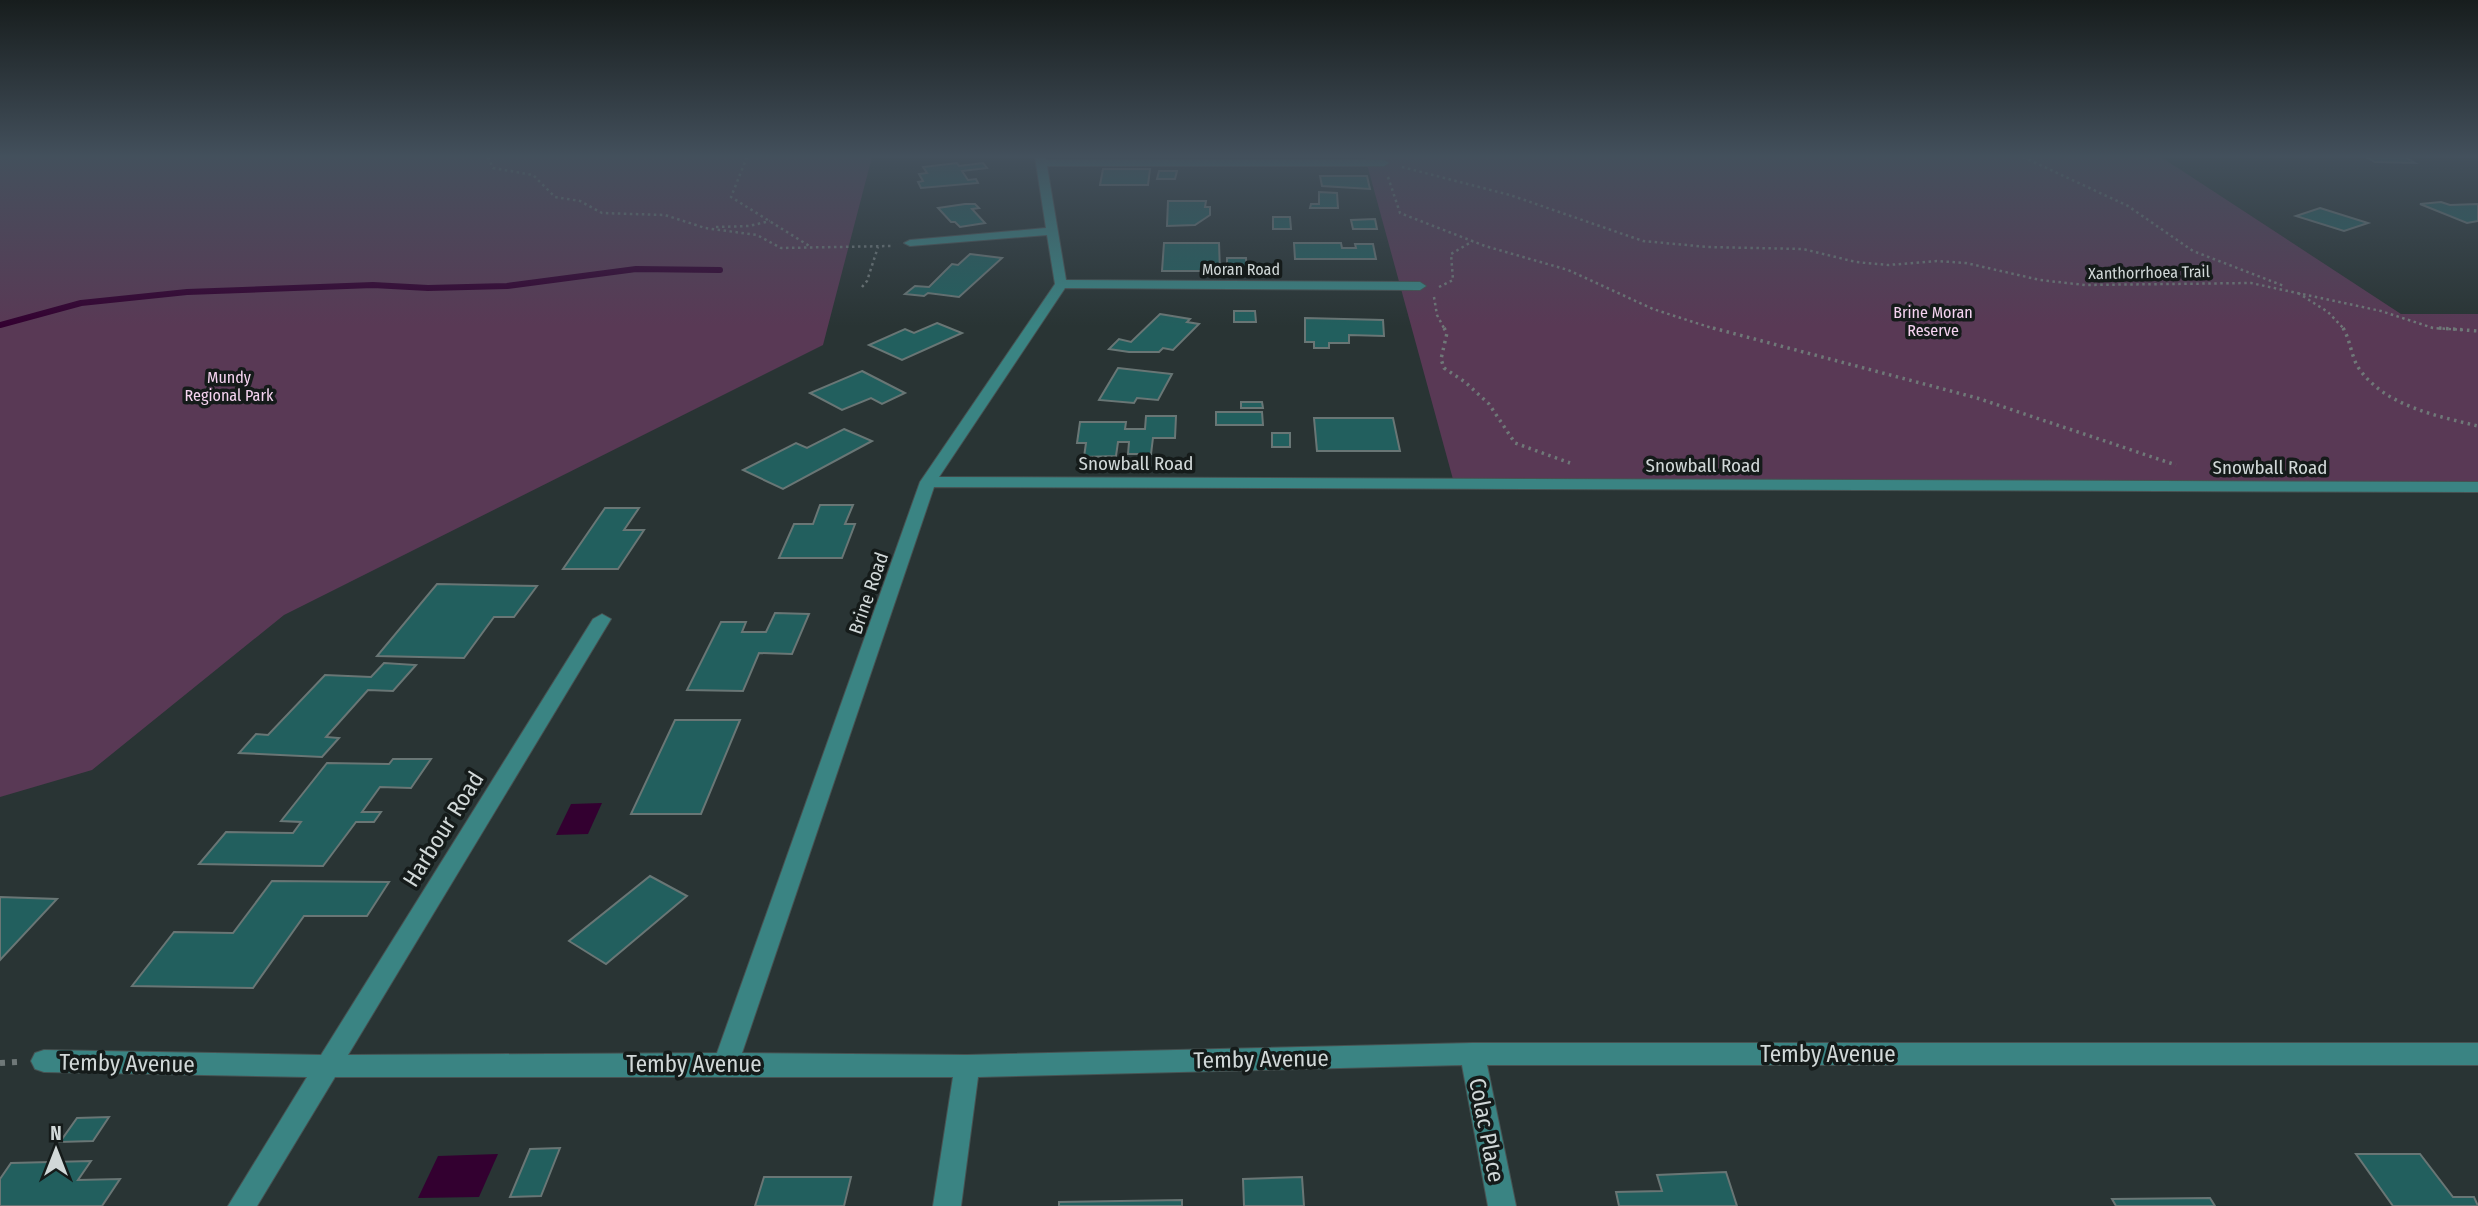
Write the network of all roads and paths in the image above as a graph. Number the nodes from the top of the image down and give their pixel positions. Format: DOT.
graph roads {
  1 [pos="611,213"];
  2 [pos="756,213"];
  3 [pos="1050,213"];
  4 [pos="1400,213"];
  5 [pos="1560,213"];
  6 [pos="2139,213"];
  7 [pos="771,221"];
  8 [pos="705,228"];
  9 [pos="1053,231"];
  10 [pos="1473,242"];
  11 [pos="910,243"];
  12 [pos="878,247"];
  13 [pos="822,249"];
  14 [pos="1061,284"];
  15 [pos="1420,286"];
  16 [pos="862,287"];
  17 [pos="2292,290"];
  18 [pos="2478,331"];
  19 [pos="2478,426"];
  20 [pos="1574,464"];
  21 [pos="928,482"];
  22 [pos="2205,486"];
  23 [pos="2478,487"];
  24 [pos="602,619"];
  25 [pos="1472,1054"];
  26 [pos="2478,1054"];
  27 [pos="44,1061"];
  28 [pos="726,1064"];
  29 [pos="328,1066"];
  30 [pos="967,1066"];
  31 [pos="242,1206"];
  32 [pos="947,1206"];
  33 [pos="1502,1206"];
  1 -- 8 [label="path"];
  2 -- 7 [label="path"];
  3 -- 9 [label="street"];
  4 -- 10 [label="path"];
  5 -- 17 [label="path, Xanthorrhoea Trail"];
  6 -- 17 [label="path, Xanthorrhoea Trail"];
  7 -- 8 [label="path"];
  7 -- 13 [label="path"];
  8 -- 13 [label="path"];
  9 -- 11 [label="street"];
  9 -- 14 [label="street"];
  10 -- 15 [label="path"];
  10 -- 22 [label="path"];
  11 -- 12 [label="path"];
  12 -- 13 [label="path"];
  12 -- 16 [label="path"];
  14 -- 15 [label="street, Moran Road"];
  14 -- 21 [label="street, Brine Road"];
  15 -- 20 [label="path"];
  17 -- 18 [label="path"];
  17 -- 19 [label="path"];
  21 -- 22 [label="street, Snowball Road"];
  21 -- 28 [label="street, Brine Road"];
  22 -- 23 [label="street, Snowball Road"];
  24 -- 29 [label="street, Harbour Road"];
  25 -- 26 [label="street, Temby Avenue"];
  25 -- 30 [label="street, Temby Avenue"];
  25 -- 33 [label="street, Colac Place"];
  27 -- 29 [label="street, Temby Avenue"];
  28 -- 29 [label="street, Temby Avenue"];
  28 -- 30 [label="street, Temby Avenue"];
  29 -- 31 [label="street, Harbour Road"];
  30 -- 32 [label="street"];
}
